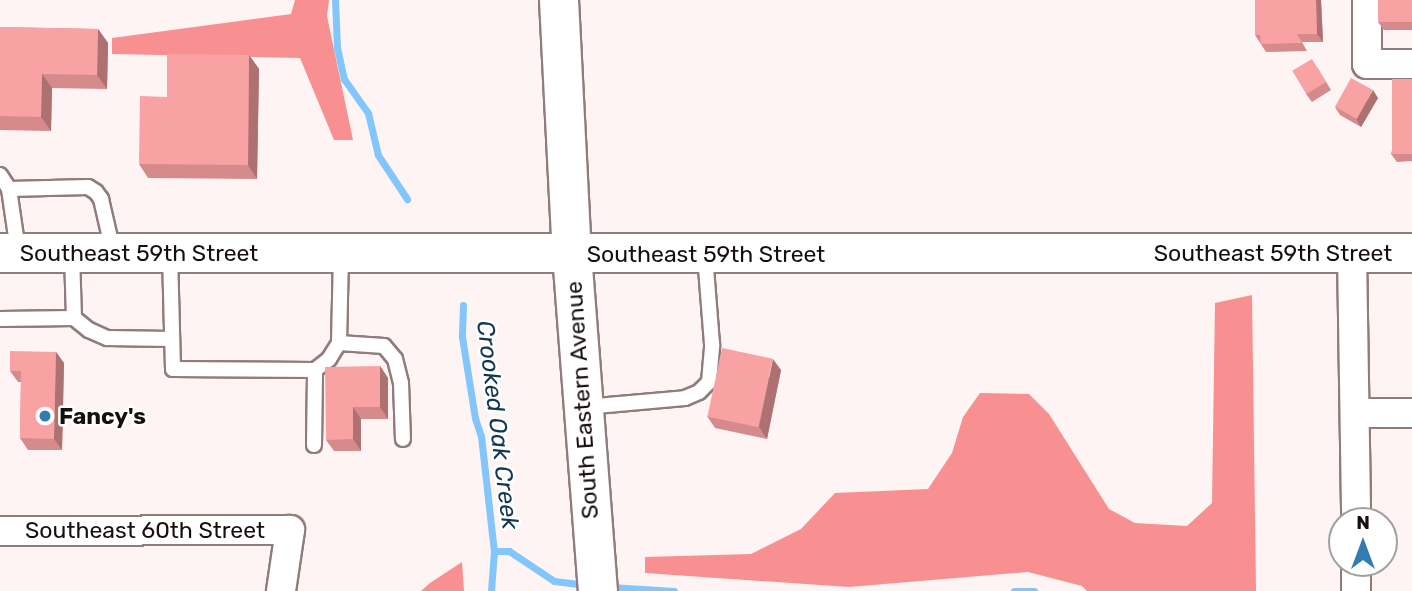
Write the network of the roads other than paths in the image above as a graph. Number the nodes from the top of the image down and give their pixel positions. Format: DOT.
graph roads {
  1 [pos="559,0"];
  2 [pos="1367,0"];
  3 [pos="1412,64"];
  4 [pos="0,175"];
  5 [pos="9,189"];
  6 [pos="9,253"];
  7 [pos="72,253"];
  8 [pos="113,253"];
  9 [pos="170,253"];
  10 [pos="341,253"];
  11 [pos="1352,253"];
  12 [pos="1412,253"];
  13 [pos="572,254"];
  14 [pos="705,255"];
  15 [pos="74,318"];
  16 [pos="0,319"];
  17 [pos="172,339"];
  18 [pos="339,343"];
  19 [pos="315,370"];
  20 [pos="583,407"];
  21 [pos="1356,413"];
  22 [pos="1412,413"];
  23 [pos="403,439"];
  24 [pos="314,445"];
  25 [pos="1356,507"];
  26 [pos="0,531"];
  27 [pos="281,591"];
  28 [pos="598,591"];
  1 -- 13 [label="main road, South Eastern Avenue"];
  2 -- 3 [label="street"];
  4 -- 5 [label="lane"];
  5 -- 6 [label="lane"];
  5 -- 8 [label="lane"];
  6 -- 7 [label="main road, Southeast 59th Street"];
  7 -- 8 [label="main road, Southeast 59th Street"];
  7 -- 15 [label="lane"];
  8 -- 9 [label="main road, Southeast 59th Street"];
  9 -- 10 [label="main road, Southeast 59th Street"];
  9 -- 17 [label="lane"];
  10 -- 13 [label="main road, Southeast 59th Street"];
  10 -- 18 [label="lane"];
  11 -- 12 [label="main road, Southeast 59th Street"];
  11 -- 14 [label="main road, Southeast 59th Street"];
  11 -- 21 [label="street"];
  13 -- 14 [label="main road, Southeast 59th Street"];
  13 -- 20 [label="main road, South Eastern Avenue"];
  14 -- 20 [label="lane"];
  15 -- 16 [label="lane"];
  15 -- 17 [label="lane"];
  17 -- 19 [label="lane"];
  18 -- 19 [label="lane"];
  18 -- 23 [label="lane"];
  19 -- 24 [label="lane"];
  20 -- 28 [label="main road, South Eastern Avenue"];
  21 -- 22 [label="street"];
  21 -- 25 [label="street"];
  26 -- 27 [label="street, Southeast 60th Street"];
}
